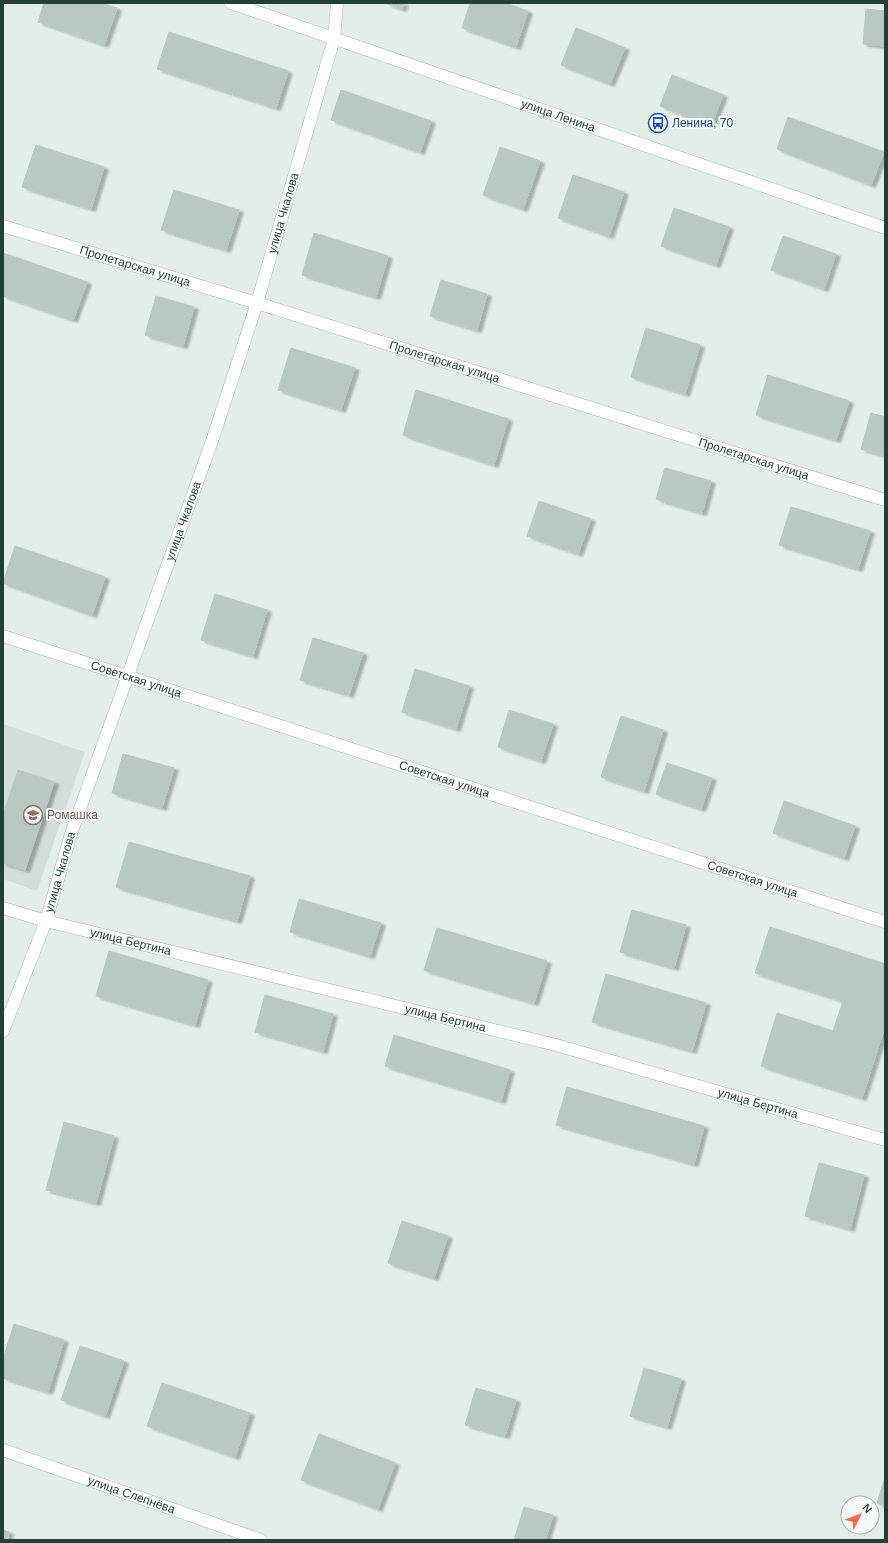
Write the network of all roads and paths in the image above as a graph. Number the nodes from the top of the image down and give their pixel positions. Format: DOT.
graph roads {
  1 [pos="231,3"];
  2 [pos="337,3"];
  3 [pos="334,39"];
  4 [pos="3,226"];
  5 [pos="885,228"];
  6 [pos="257,303"];
  7 [pos="885,500"];
  8 [pos="3,636"];
  9 [pos="126,677"];
  10 [pos="3,908"];
  11 [pos="46,921"];
  12 [pos="885,922"];
  13 [pos="3,1031"];
  14 [pos="885,1140"];
  15 [pos="3,1450"];
  16 [pos="261,1540"];
  1 -- 3 [label="street, улица Ленина"];
  2 -- 3 [label="street, улица Чкалова"];
  3 -- 5 [label="street, улица Ленина"];
  3 -- 6 [label="street, улица Чкалова"];
  4 -- 6 [label="street, Пролетарская улица"];
  6 -- 7 [label="street, Пролетарская улица"];
  6 -- 9 [label="street, улица Чкалова"];
  8 -- 9 [label="street, Советская улица"];
  9 -- 11 [label="street, улица Чкалова"];
  9 -- 12 [label="street, Советская улица"];
  10 -- 11 [label="street, улица Бертина"];
  11 -- 13 [label="street, улица Чкалова"];
  11 -- 14 [label="street, улица Бертина"];
  15 -- 16 [label="street, улица Слепнёва"];
}
